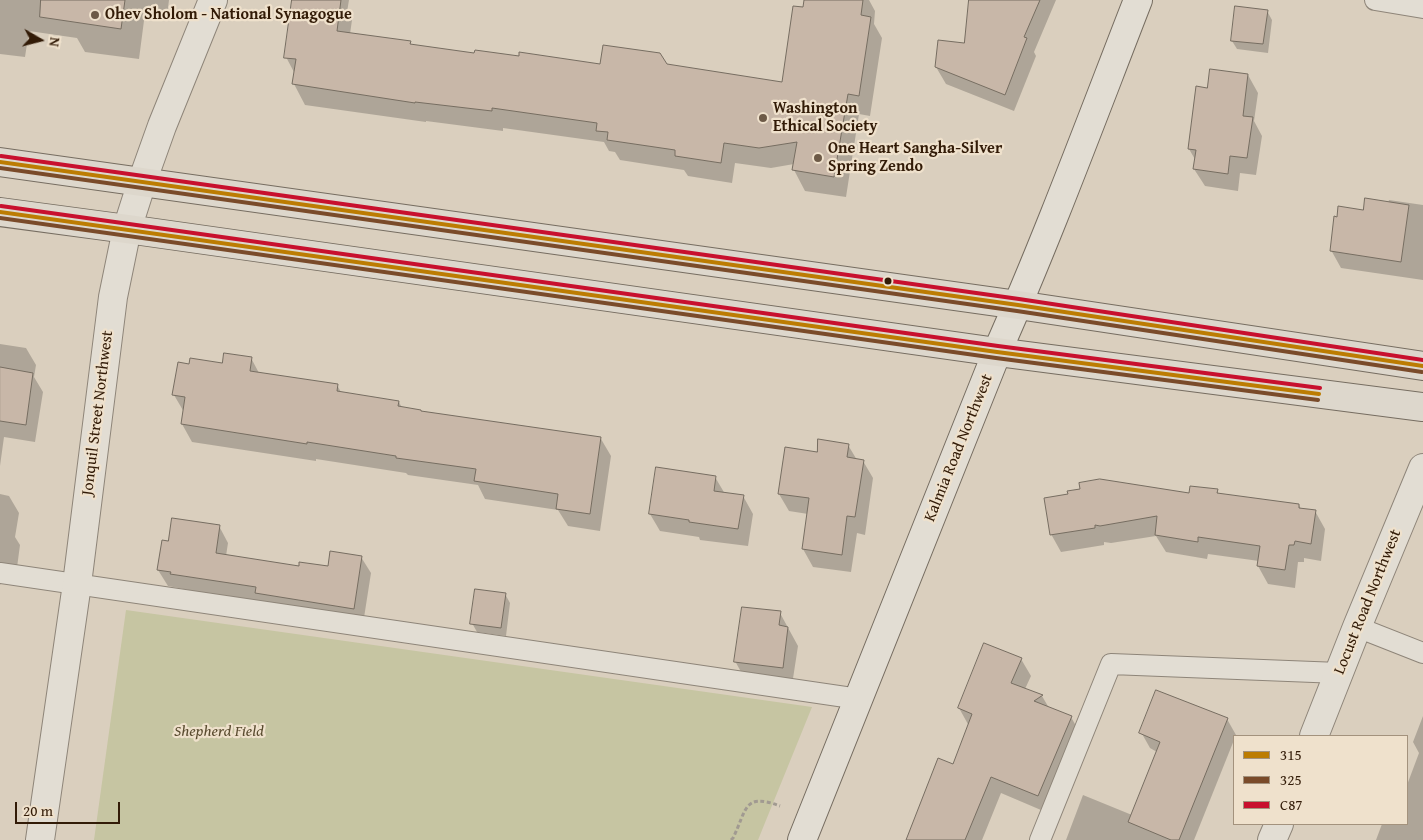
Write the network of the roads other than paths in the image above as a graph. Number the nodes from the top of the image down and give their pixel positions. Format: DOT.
graph roads {
  1 [pos="212,0"];
  2 [pos="1138,0"];
  3 [pos="1375,0"];
  4 [pos="1423,8"];
  5 [pos="0,162"];
  6 [pos="142,182"];
  7 [pos="0,212"];
  8 [pos="127,229"];
  9 [pos="1018,305"];
  10 [pos="997,352"];
  11 [pos="1423,366"];
  12 [pos="1423,407"];
  13 [pos="1423,468"];
  14 [pos="0,573"];
  15 [pos="77,584"];
  16 [pos="1357,627"];
  17 [pos="1423,653"];
  18 [pos="1339,673"];
  19 [pos="859,699"];
  20 [pos="1314,735"];
  21 [pos="1279,825"];
  22 [pos="40,840"];
  23 [pos="802,840"];
  24 [pos="1040,840"];
  25 [pos="1272,840"];
  1 -- 6 [label="street, Jonquil Street Northwest"];
  2 -- 9 [label="street, Kalmia Road Northwest"];
  3 -- 4 [label="lane"];
  5 -- 6 [label="main road"];
  6 -- 8 [label="street, Jonquil Street Northwest"];
  6 -- 9 [label="main road"];
  7 -- 8 [label="main road"];
  8 -- 10 [label="main road"];
  8 -- 15 [label="street, Jonquil Street Northwest"];
  9 -- 10 [label="street, Kalmia Road Northwest"];
  9 -- 11 [label="main road"];
  10 -- 12 [label="main road"];
  10 -- 19 [label="street, Kalmia Road Northwest"];
  13 -- 16 [label="street, Locust Road Northwest"];
  14 -- 15 [label="lane"];
  15 -- 19 [label="lane"];
  15 -- 22 [label="street, Jonquil Street Northwest"];
  16 -- 17 [label="lane"];
  16 -- 18 [label="street, Locust Road Northwest"];
  18 -- 20 [label="street, Locust Road Northwest"];
  18 -- 24 [label="lane"];
  19 -- 23 [label="street, Kalmia Road Northwest"];
  21 -- 25 [label="street"];
}
